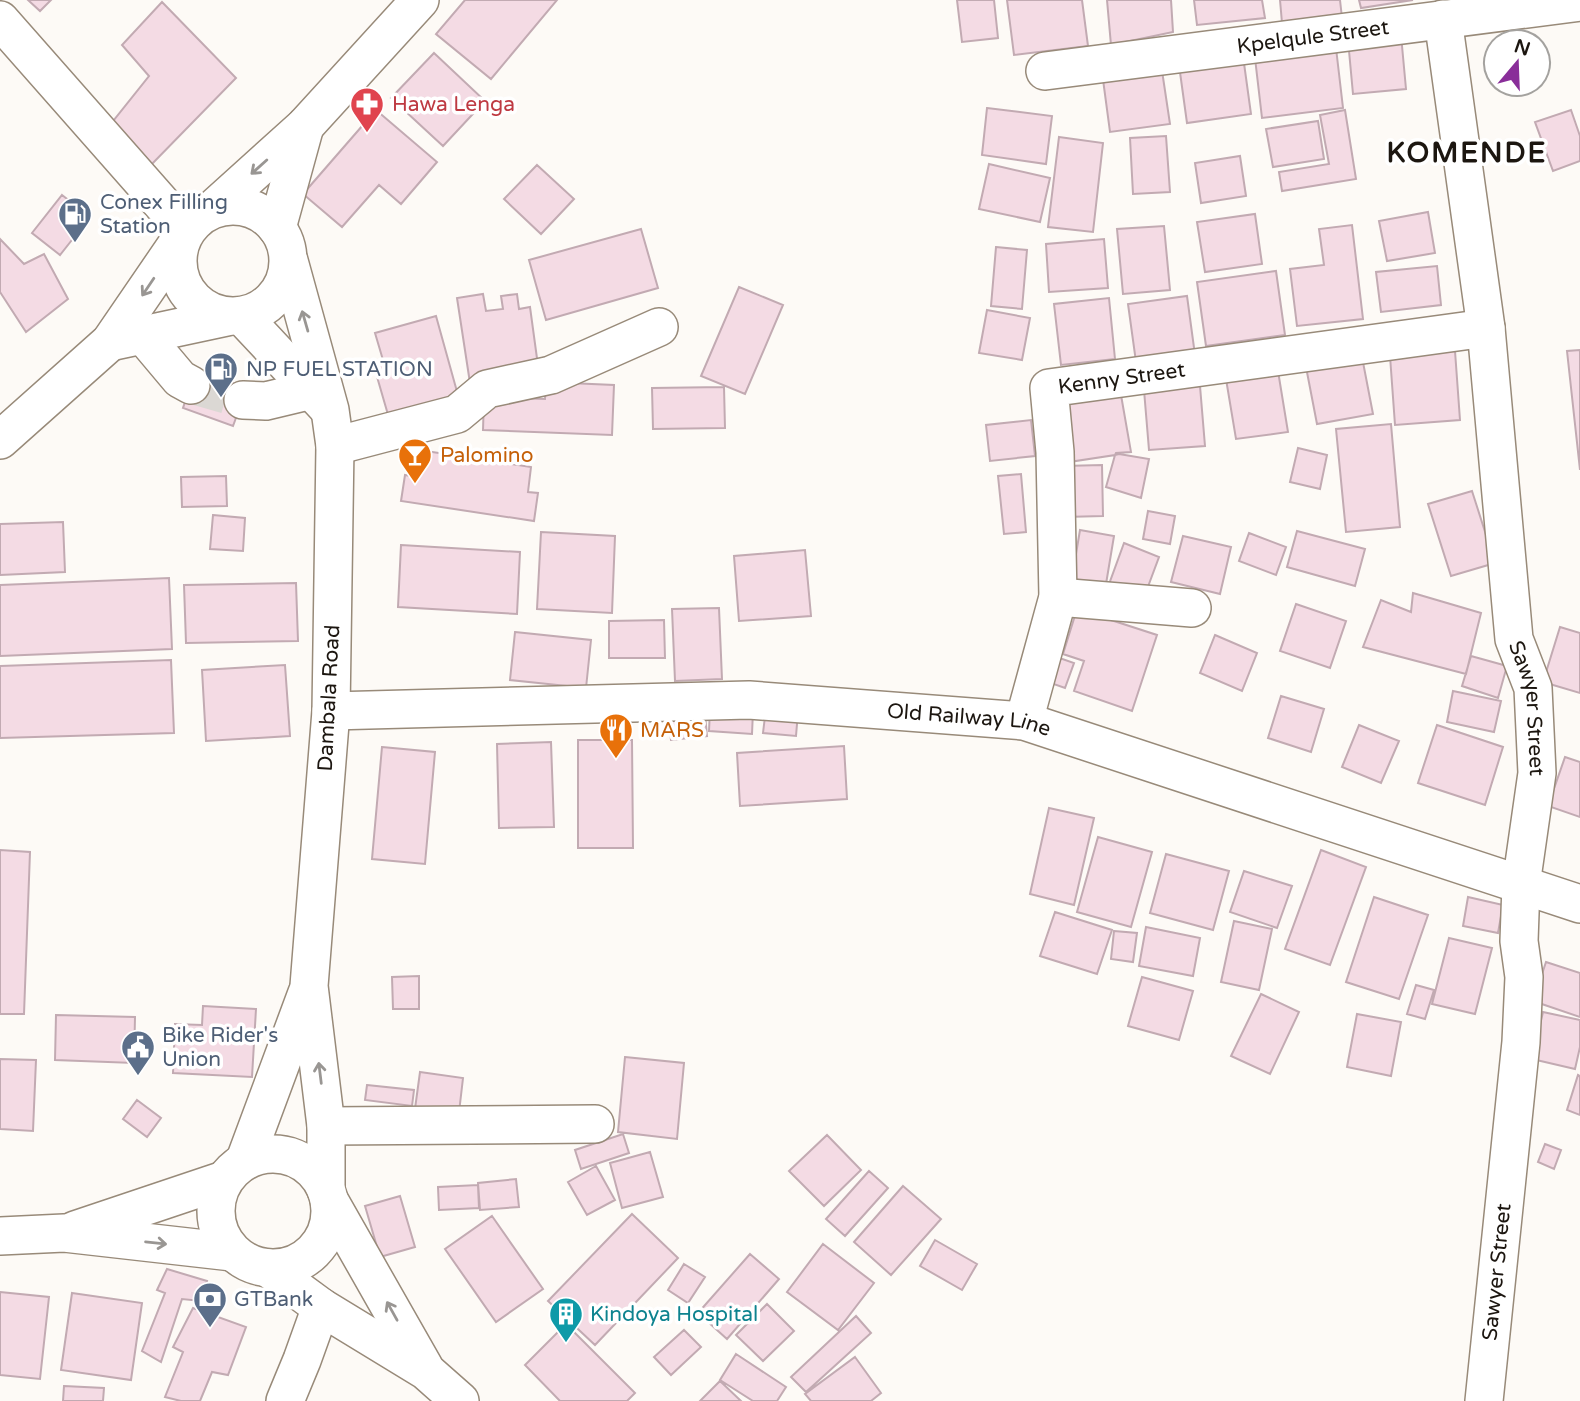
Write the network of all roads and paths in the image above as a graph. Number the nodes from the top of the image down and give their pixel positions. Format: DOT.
graph roads {
  1 [pos="420,0"];
  2 [pos="1580,2"];
  3 [pos="1443,19"];
  4 [pos="0,20"];
  5 [pos="1045,71"];
  6 [pos="306,126"];
  7 [pos="199,220"];
  8 [pos="283,245"];
  9 [pos="234,316"];
  10 [pos="659,327"];
  11 [pos="1486,328"];
  12 [pos="127,339"];
  13 [pos="191,385"];
  14 [pos="243,400"];
  15 [pos="321,400"];
  16 [pos="0,440"];
  17 [pos="335,446"];
  18 [pos="1058,597"];
  19 [pos="1192,608"];
  20 [pos="331,711"];
  21 [pos="1024,721"];
  22 [pos="1521,885"];
  23 [pos="1580,904"];
  24 [pos="309,986"];
  25 [pos="595,1124"];
  26 [pos="326,1126"];
  27 [pos="234,1170"];
  28 [pos="328,1195"];
  29 [pos="64,1233"];
  30 [pos="0,1236"];
  31 [pos="232,1252"];
  32 [pos="268,1268"];
  33 [pos="321,1307"];
  34 [pos="426,1371"];
  35 [pos="285,1401"];
  36 [pos="460,1401"];
  37 [pos="1484,1401"];
  1 -- 6 [label="street"];
  2 -- 3 [label="street, Kpelqule Street"];
  3 -- 5 [label="street, Kpelqule Street"];
  3 -- 11 [label="street, Sawyer Street"];
  4 -- 7 [label="street"];
  6 -- 7 [label="street, one-way"];
  6 -- 8 [label="street"];
  7 -- 8 [label="street"];
  7 -- 9 [label="street"];
  7 -- 12 [label="street, one-way"];
  8 -- 9 [label="street"];
  15 -- 8 [label="street, Dambala Road, one-way"];
  9 -- 12 [label="street"];
  9 -- 15 [label="street"];
  10 -- 17 [label="street"];
  11 -- 18 [label="street, Kenny Street"];
  11 -- 22 [label="street, Sawyer Street"];
  12 -- 13 [label="street"];
  12 -- 16 [label="street"];
  14 -- 15 [label="street"];
  15 -- 17 [label="street, Dambala Road"];
  17 -- 20 [label="street, Dambala Road"];
  18 -- 19 [label="street"];
  18 -- 21 [label="street, Kenny Street"];
  20 -- 21 [label="street, Old Railway Line"];
  20 -- 24 [label="street, Dambala Road"];
  21 -- 22 [label="street, Old Railway Line"];
  22 -- 23 [label="street, Old Railway Line"];
  22 -- 37 [label="street, Sawyer Street"];
  26 -- 24 [label="street, Dambala Road, one-way"];
  24 -- 27 [label="street, Dambala Road"];
  25 -- 26 [label="street"];
  26 -- 28 [label="street, Dambala Road"];
  27 -- 28 [label="street"];
  27 -- 29 [label="street"];
  27 -- 31 [label="street"];
  28 -- 32 [label="street"];
  34 -- 28 [label="street, one-way"];
  29 -- 30 [label="street"];
  29 -- 31 [label="street, one-way"];
  31 -- 32 [label="street"];
  32 -- 33 [label="street"];
  33 -- 34 [label="street"];
  33 -- 35 [label="street"];
  34 -- 36 [label="street"];
}
